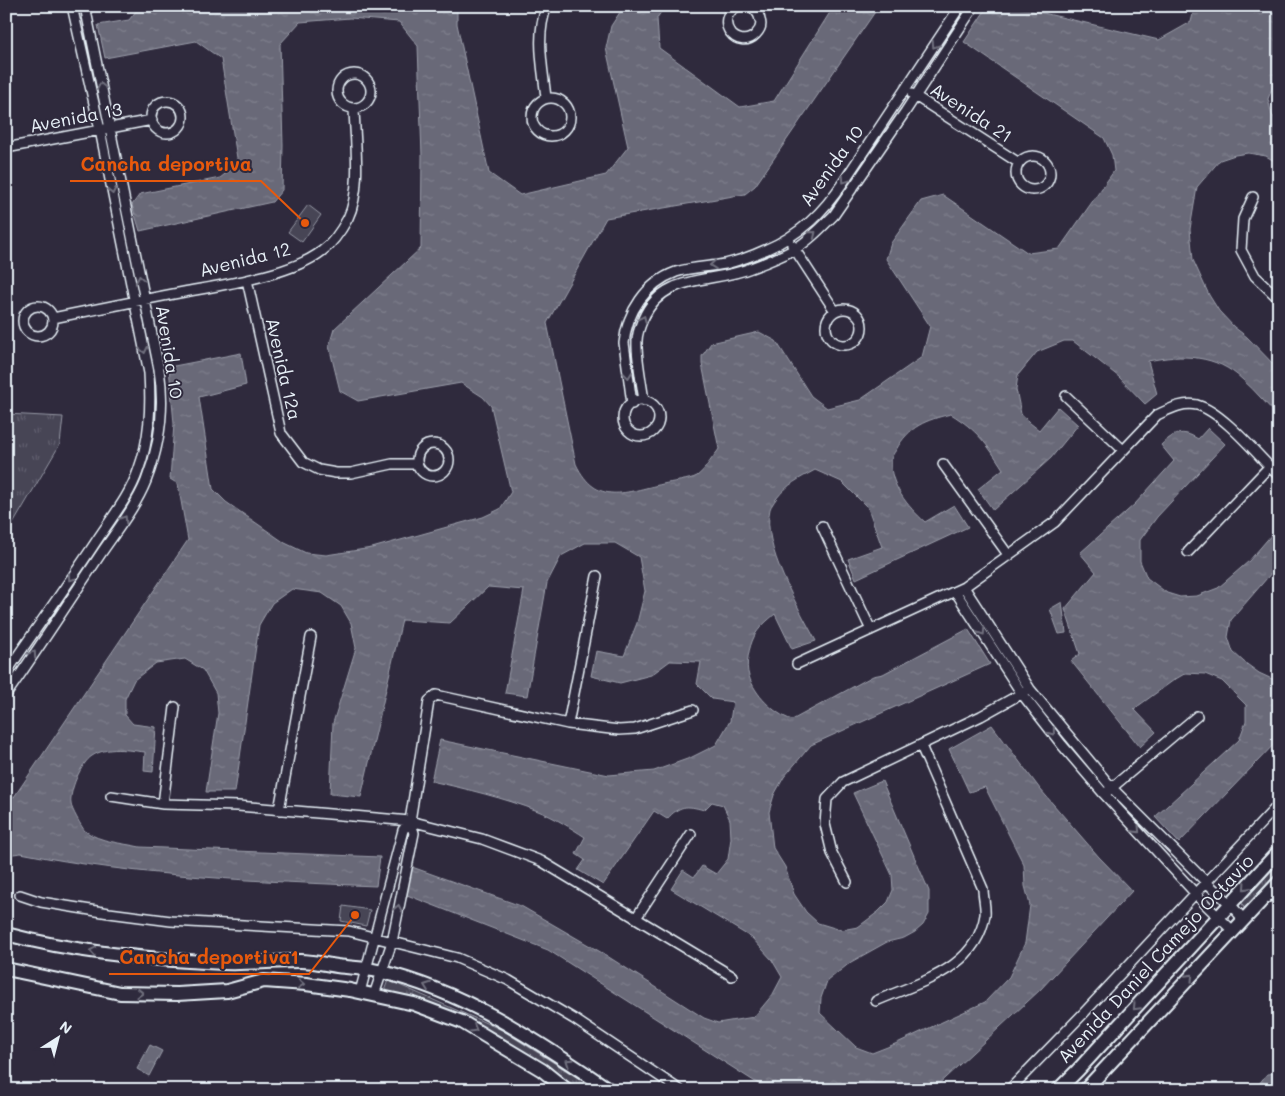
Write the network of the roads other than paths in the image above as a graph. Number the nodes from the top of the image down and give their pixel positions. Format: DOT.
graph roads {
  1 [pos="72,6"];
  2 [pos="85,6"];
  3 [pos="547,6"];
  4 [pos="738,6"];
  5 [pos="751,7"];
  6 [pos="972,7"];
  7 [pos="955,8"];
  8 [pos="967,18"];
  9 [pos="92,41"];
  10 [pos="80,43"];
  11 [pos="905,90"];
  12 [pos="916,96"];
  13 [pos="546,98"];
  14 [pos="354,109"];
  15 [pos="152,120"];
  16 [pos="105,129"];
  17 [pos="6,148"];
  18 [pos="1019,163"];
  19 [pos="1254,197"];
  20 [pos="128,212"];
  21 [pos="117,214"];
  22 [pos="788,239"];
  23 [pos="794,249"];
  24 [pos="247,280"];
  25 [pos="1279,299"];
  26 [pos="144,300"];
  27 [pos="134,302"];
  28 [pos="835,311"];
  29 [pos="54,318"];
  30 [pos="1066,396"];
  31 [pos="644,401"];
  32 [pos="632,404"];
  33 [pos="150,422"];
  34 [pos="160,422"];
  35 [pos="1123,450"];
  36 [pos="417,464"];
  37 [pos="943,464"];
  38 [pos="1269,467"];
  39 [pos="1279,476"];
  40 [pos="822,526"];
  41 [pos="1188,552"];
  42 [pos="1009,556"];
  43 [pos="84,559"];
  44 [pos="93,565"];
  45 [pos="597,576"];
  46 [pos="964,587"];
  47 [pos="955,591"];
  48 [pos="870,630"];
  49 [pos="311,637"];
  50 [pos="797,664"];
  51 [pos="6,673"];
  52 [pos="1030,689"];
  53 [pos="7,691"];
  54 [pos="1022,694"];
  55 [pos="175,707"];
  56 [pos="693,710"];
  57 [pos="1197,716"];
  58 [pos="568,724"];
  59 [pos="921,746"];
  60 [pos="1112,788"];
  61 [pos="1104,794"];
  62 [pos="111,796"];
  63 [pos="163,804"];
  64 [pos="1279,804"];
  65 [pos="279,810"];
  66 [pos="410,821"];
  67 [pos="691,834"];
  68 [pos="1279,851"];
  69 [pos="847,882"];
  70 [pos="1206,882"];
  71 [pos="1279,882"];
  72 [pos="1195,892"];
  73 [pos="20,895"];
  74 [pos="1230,904"];
  75 [pos="1219,917"];
  76 [pos="636,918"];
  77 [pos="1244,920"];
  78 [pos="1233,931"];
  79 [pos="6,934"];
  80 [pos="375,937"];
  81 [pos="392,942"];
  82 [pos="6,970"];
  83 [pos="366,970"];
  84 [pos="382,973"];
  85 [pos="732,976"];
  86 [pos="360,992"];
  87 [pos="374,995"];
  88 [pos="876,1001"];
  89 [pos="567,1090"];
  90 [pos="610,1090"];
  91 [pos="680,1090"];
  92 [pos="1008,1090"];
  93 [pos="1058,1090"];
  94 [pos="1085,1090"];
  1 -- 10 [label="street, Avenida 10"];
  2 -- 9 [label="street, Avenida 10"];
  3 -- 13 [label="street"];
  4 -- 5 [label="street"];
  6 -- 8 [label="street, Avenida 10"];
  7 -- 8 [label="street"];
  7 -- 11 [label="street, Avenida 10, one-way"];
  8 -- 12 [label="street, Avenida 10"];
  9 -- 10 [label="street"];
  16 -- 9 [label="street, Avenida 10, one-way"];
  10 -- 16 [label="street, Avenida 10"];
  11 -- 12 [label="street, Avenida 21"];
  11 -- 22 [label="street, Avenida 10, one-way"];
  12 -- 18 [label="street, Avenida 21"];
  23 -- 12 [label="street, Avenida 10, one-way"];
  13 -- 13 [label="street"];
  14 -- 24 [label="street, Avenida 12"];
  15 -- 16 [label="street, Avenida 13"];
  16 -- 17 [label="street, Avenida 13"];
  16 -- 20 [label="street, Avenida 10"];
  16 -- 21 [label="street, Avenida 10, one-way"];
  19 -- 25 [label="street"];
  20 -- 21 [label="street"];
  26 -- 20 [label="street, Avenida 10, one-way"];
  21 -- 27 [label="street, Avenida 10"];
  22 -- 23 [label="street"];
  22 -- 32 [label="street, Avenida 10, one-way"];
  23 -- 28 [label="street"];
  31 -- 23 [label="street, Avenida 10, one-way"];
  24 -- 26 [label="street, Avenida 12"];
  24 -- 36 [label="street, Avenida 12a"];
  26 -- 27 [label="street, Avenida 12"];
  26 -- 34 [label="street, Avenida 10"];
  27 -- 29 [label="street, Avenida 12"];
  27 -- 33 [label="street, Avenida 10, one-way"];
  28 -- 28 [label="street"];
  30 -- 35 [label="street"];
  31 -- 32 [label="street"];
  31 -- 32 [label="street"];
  33 -- 34 [label="street"];
  33 -- 43 [label="street, Avenida 10"];
  44 -- 34 [label="street, Avenida 10, one-way"];
  35 -- 38 [label="street"];
  35 -- 42 [label="street"];
  37 -- 42 [label="street"];
  38 -- 39 [label="street"];
  38 -- 41 [label="street"];
  40 -- 48 [label="street"];
  42 -- 46 [label="street"];
  43 -- 44 [label="street"];
  43 -- 51 [label="street, Avenida 10, one-way"];
  53 -- 44 [label="street, Avenida 10, one-way"];
  45 -- 58 [label="street"];
  46 -- 47 [label="street"];
  46 -- 52 [label="street"];
  47 -- 48 [label="street"];
  47 -- 54 [label="street, one-way"];
  48 -- 50 [label="street"];
  49 -- 65 [label="street"];
  52 -- 54 [label="street"];
  52 -- 60 [label="street"];
  54 -- 59 [label="street"];
  54 -- 61 [label="street, one-way"];
  55 -- 63 [label="street"];
  56 -- 58 [label="street"];
  57 -- 60 [label="street"];
  58 -- 66 [label="street"];
  59 -- 69 [label="street"];
  59 -- 88 [label="street"];
  60 -- 61 [label="street"];
  60 -- 70 [label="street"];
  61 -- 72 [label="street, one-way"];
  62 -- 63 [label="street"];
  63 -- 65 [label="street"];
  64 -- 70 [label="street"];
  65 -- 66 [label="street"];
  66 -- 76 [label="street"];
  66 -- 80 [label="street"];
  81 -- 66 [label="street, one-way"];
  67 -- 76 [label="street"];
  68 -- 74 [label="main road, Avenida Daniel Camejo Octavio, one-way"];
  70 -- 72 [label="street"];
  70 -- 74 [label="street"];
  71 -- 77 [label="main road"];
  72 -- 75 [label="street"];
  72 -- 92 [label="street"];
  73 -- 80 [label="street"];
  74 -- 75 [label="main road, Avenida Daniel Camejo Octavio"];
  74 -- 77 [label="street"];
  75 -- 78 [label="street"];
  75 -- 93 [label="main road, Avenida Daniel Camejo Octavio, one-way"];
  76 -- 85 [label="street"];
  77 -- 78 [label="main road"];
  94 -- 78 [label="main road, one-way"];
  83 -- 79 [label="main road, one-way"];
  80 -- 81 [label="street"];
  80 -- 83 [label="street"];
  81 -- 84 [label="street"];
  81 -- 91 [label="street"];
  82 -- 86 [label="main road, one-way"];
  83 -- 84 [label="main road"];
  83 -- 86 [label="street"];
  84 -- 87 [label="street"];
  90 -- 84 [label="main road, one-way"];
  86 -- 87 [label="main road"];
  87 -- 89 [label="main road, one-way"];
}
